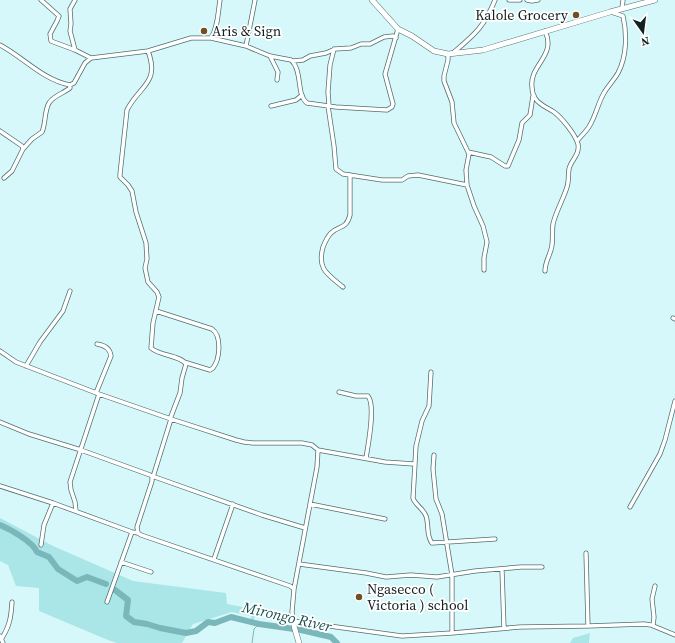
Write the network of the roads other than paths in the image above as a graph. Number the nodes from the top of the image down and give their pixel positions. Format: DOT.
graph roads {
  1 [pos="41,0"];
  2 [pos="75,0"];
  3 [pos="220,0"];
  4 [pos="255,0"];
  5 [pos="372,0"];
  6 [pos="495,0"];
  7 [pos="508,0"];
  8 [pos="520,0"];
  9 [pos="527,0"];
  10 [pos="538,0"];
  11 [pos="623,0"];
  12 [pos="655,0"];
  13 [pos="622,8"];
  14 [pos="610,12"];
  15 [pos="398,29"];
  16 [pos="545,31"];
  17 [pos="211,38"];
  18 [pos="396,38"];
  19 [pos="0,45"];
  20 [pos="246,46"];
  21 [pos="334,49"];
  22 [pos="76,50"];
  23 [pos="148,51"];
  24 [pos="450,54"];
  25 [pos="270,56"];
  26 [pos="91,58"];
  27 [pos="293,62"];
  28 [pos="277,80"];
  29 [pos="70,85"];
  30 [pos="302,95"];
  31 [pos="533,96"];
  32 [pos="271,106"];
  33 [pos="328,106"];
  34 [pos="0,131"];
  35 [pos="577,142"];
  36 [pos="23,149"];
  37 [pos="468,152"];
  38 [pos="350,175"];
  39 [pos="4,178"];
  40 [pos="467,185"];
  41 [pos="484,270"];
  42 [pos="545,271"];
  43 [pos="343,287"];
  44 [pos="70,291"];
  45 [pos="156,311"];
  46 [pos="97,344"];
  47 [pos="0,351"];
  48 [pos="184,362"];
  49 [pos="26,366"];
  50 [pos="431,372"];
  51 [pos="339,392"];
  52 [pos="98,393"];
  53 [pos="675,402"];
  54 [pos="171,419"];
  55 [pos="0,422"];
  56 [pos="81,450"];
  57 [pos="318,450"];
  58 [pos="434,455"];
  59 [pos="366,458"];
  60 [pos="414,464"];
  61 [pos="152,477"];
  62 [pos="0,486"];
  63 [pos="53,503"];
  64 [pos="233,504"];
  65 [pos="310,504"];
  66 [pos="630,507"];
  67 [pos="76,511"];
  68 [pos="385,519"];
  69 [pos="305,528"];
  70 [pos="132,532"];
  71 [pos="138,533"];
  72 [pos="494,539"];
  73 [pos="447,542"];
  74 [pos="41,545"];
  75 [pos="586,553"];
  76 [pos="214,559"];
  77 [pos="121,562"];
  78 [pos="299,564"];
  79 [pos="542,567"];
  80 [pos="502,570"];
  81 [pos="151,572"];
  82 [pos="452,575"];
  83 [pos="655,586"];
  84 [pos="294,589"];
  85 [pos="12,602"];
  86 [pos="107,602"];
  87 [pos="294,624"];
  88 [pos="588,626"];
  89 [pos="653,626"];
  90 [pos="504,628"];
  91 [pos="452,633"];
  92 [pos="675,635"];
  93 [pos="0,637"];
  94 [pos="4,643"];
  95 [pos="299,643"];
  1 -- 22 [label="street"];
  2 -- 22 [label="street"];
  3 -- 17 [label="street"];
  4 -- 20 [label="street"];
  5 -- 15 [label="street"];
  6 -- 24 [label="street"];
  7 -- 8 [label="street"];
  9 -- 10 [label="street"];
  11 -- 13 [label="street"];
  12 -- 13 [label="street"];
  13 -- 14 [label="street"];
  14 -- 16 [label="street"];
  14 -- 35 [label="street"];
  15 -- 18 [label="street"];
  15 -- 24 [label="street"];
  16 -- 24 [label="street"];
  16 -- 31 [label="street"];
  17 -- 20 [label="street"];
  17 -- 23 [label="street"];
  18 -- 21 [label="street"];
  18 -- 33 [label="street"];
  19 -- 29 [label="street"];
  20 -- 25 [label="street"];
  21 -- 27 [label="street"];
  21 -- 33 [label="street"];
  22 -- 26 [label="street"];
  23 -- 26 [label="street"];
  23 -- 45 [label="street"];
  24 -- 37 [label="street"];
  25 -- 27 [label="street"];
  25 -- 28 [label="street"];
  26 -- 29 [label="street"];
  27 -- 30 [label="street"];
  29 -- 36 [label="street"];
  30 -- 32 [label="street"];
  30 -- 33 [label="street"];
  31 -- 35 [label="street"];
  31 -- 37 [label="street"];
  33 -- 38 [label="street"];
  34 -- 36 [label="street"];
  35 -- 42 [label="street"];
  36 -- 39 [label="street"];
  37 -- 40 [label="street"];
  38 -- 40 [label="street"];
  38 -- 43 [label="street"];
  40 -- 41 [label="street"];
  44 -- 49 [label="street"];
  45 -- 48 [label="street"];
  45 -- 48 [label="street"];
  46 -- 52 [label="street"];
  47 -- 49 [label="street"];
  48 -- 54 [label="street"];
  49 -- 52 [label="street"];
  50 -- 60 [label="street"];
  51 -- 59 [label="street"];
  52 -- 54 [label="street"];
  52 -- 56 [label="street"];
  53 -- 66 [label="street"];
  54 -- 57 [label="street"];
  54 -- 61 [label="street"];
  55 -- 56 [label="street"];
  56 -- 61 [label="street"];
  56 -- 67 [label="street"];
  57 -- 59 [label="street"];
  57 -- 65 [label="street"];
  58 -- 73 [label="street"];
  59 -- 60 [label="street"];
  60 -- 73 [label="street"];
  61 -- 64 [label="street"];
  61 -- 71 [label="street"];
  62 -- 63 [label="street"];
  63 -- 67 [label="street"];
  63 -- 74 [label="street"];
  64 -- 69 [label="street"];
  64 -- 76 [label="street"];
  65 -- 68 [label="street"];
  65 -- 69 [label="street"];
  67 -- 70 [label="street"];
  69 -- 78 [label="street"];
  70 -- 71 [label="street"];
  70 -- 77 [label="street"];
  71 -- 76 [label="street"];
  72 -- 73 [label="street"];
  73 -- 82 [label="street"];
  75 -- 88 [label="street"];
  76 -- 84 [label="street"];
  77 -- 81 [label="street"];
  77 -- 86 [label="street"];
  78 -- 82 [label="street"];
  78 -- 84 [label="street"];
  79 -- 80 [label="street"];
  80 -- 82 [label="street"];
  80 -- 90 [label="street"];
  82 -- 91 [label="street"];
  83 -- 89 [label="street"];
  84 -- 87 [label="street"];
  85 -- 93 [label="street"];
  87 -- 91 [label="street"];
  87 -- 95 [label="street"];
  88 -- 89 [label="street"];
  88 -- 90 [label="street"];
  89 -- 92 [label="street"];
  90 -- 91 [label="street"];
  93 -- 94 [label="street"];
}
